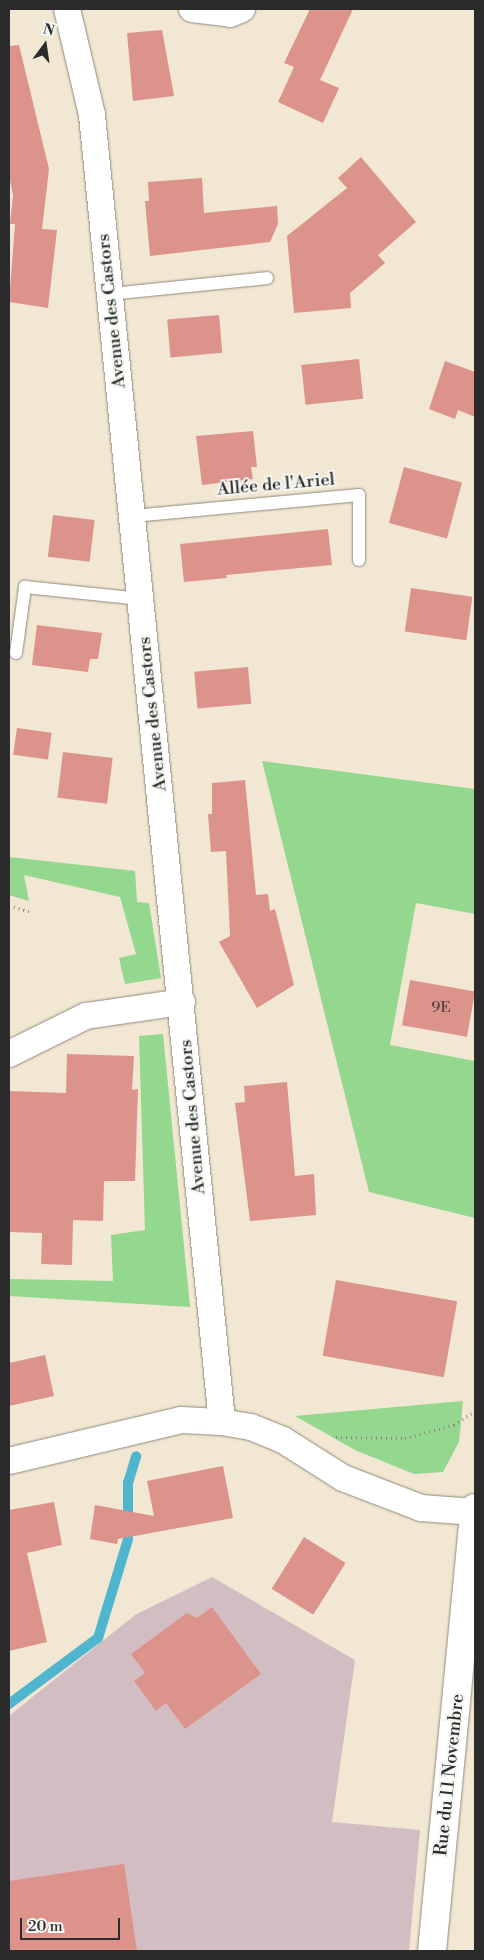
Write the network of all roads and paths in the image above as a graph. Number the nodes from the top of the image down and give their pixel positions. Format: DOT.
graph roads {
  1 [pos="68,9"];
  2 [pos="192,9"];
  3 [pos="242,9"];
  4 [pos="267,278"];
  5 [pos="110,294"];
  6 [pos="133,516"];
  7 [pos="359,560"];
  8 [pos="142,599"];
  9 [pos="16,653"];
  10 [pos="9,904"];
  11 [pos="31,912"];
  12 [pos="182,1002"];
  13 [pos="9,1054"];
  14 [pos="475,1411"];
  15 [pos="222,1422"];
  16 [pos="332,1436"];
  17 [pos="9,1461"];
  18 [pos="475,1508"];
  19 [pos="475,1512"];
  20 [pos="432,1951"];
  1 -- 5 [label="street, Avenue des Castors"];
  2 -- 3 [label="street"];
  4 -- 5 [label="lane"];
  5 -- 6 [label="street, Avenue des Castors"];
  6 -- 7 [label="lane, Allée de l'Ariel"];
  6 -- 8 [label="street, Avenue des Castors"];
  8 -- 9 [label="lane"];
  8 -- 12 [label="street, Avenue des Castors"];
  10 -- 11 [label="path"];
  12 -- 13 [label="street"];
  12 -- 15 [label="street, Avenue des Castors"];
  14 -- 16 [label="path"];
  15 -- 17 [label="street"];
  15 -- 19 [label="street"];
  18 -- 19 [label="street, Rue du 11 Novembre"];
  19 -- 20 [label="street, Rue du 11 Novembre"];
}
